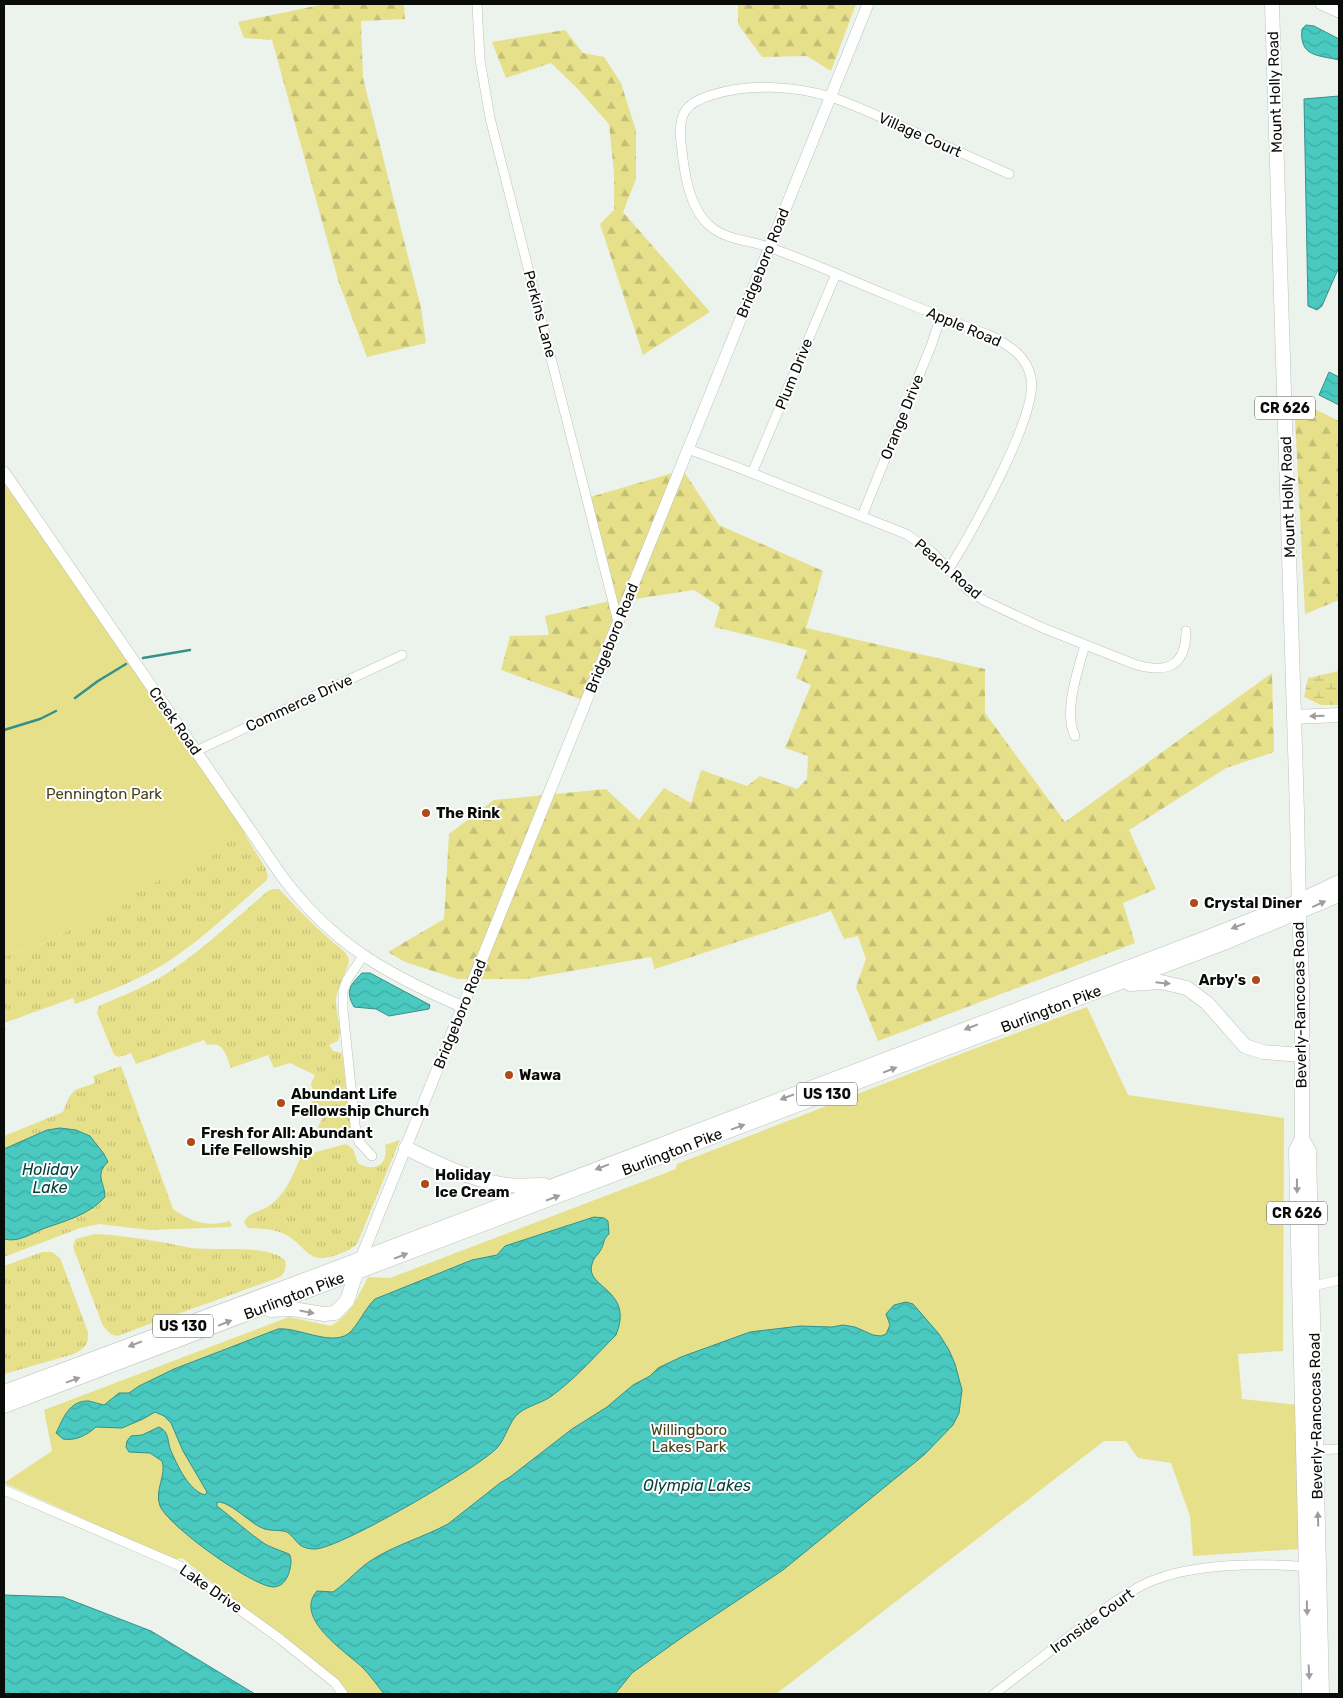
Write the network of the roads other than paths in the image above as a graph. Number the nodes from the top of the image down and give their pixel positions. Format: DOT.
graph roads {
  1 [pos="477,4"];
  2 [pos="868,4"];
  3 [pos="1272,4"];
  4 [pos="1321,4"];
  5 [pos="1339,12"];
  6 [pos="830,97"];
  7 [pos="1009,174"];
  8 [pos="770,247"];
  9 [pos="836,274"];
  10 [pos="941,317"];
  11 [pos="688,449"];
  12 [pos="4,472"];
  13 [pos="752,473"];
  14 [pos="862,516"];
  15 [pos="949,569"];
  16 [pos="618,622"];
  17 [pos="1186,631"];
  18 [pos="1085,645"];
  19 [pos="402,655"];
  20 [pos="1339,715"];
  21 [pos="1294,717"];
  22 [pos="1075,736"];
  23 [pos="196,750"];
  24 [pos="1339,882"];
  25 [pos="1339,895"];
  26 [pos="1299,907"];
  27 [pos="363,956"];
  28 [pos="1114,985"];
  29 [pos="463,1007"];
  30 [pos="1301,1055"];
  31 [pos="406,1148"];
  32 [pos="372,1156"];
  33 [pos="552,1185"];
  34 [pos="361,1259"];
  35 [pos="356,1273"];
  36 [pos="1339,1280"];
  37 [pos="1306,1288"];
  38 [pos="259,1309"];
  39 [pos="4,1392"];
  40 [pos="4,1406"];
  41 [pos="1339,1449"];
  42 [pos="1310,1450"];
  43 [pos="4,1490"];
  44 [pos="1313,1567"];
  45 [pos="343,1694"];
  46 [pos="994,1694"];
  47 [pos="1309,1694"];
  48 [pos="1322,1694"];
  1 -- 16 [label="street, Perkins Lane"];
  2 -- 6 [label="street, Bridgeboro Road"];
  3 -- 21 [label="main road, Mount Holly Road / CR 626"];
  4 -- 5 [label="street"];
  6 -- 7 [label="street, Village Court"];
  6 -- 8 [label="street, Bridgeboro Road"];
  6 -- 8 [label="street, Village Court"];
  8 -- 9 [label="street, Apple Road"];
  8 -- 11 [label="street, Bridgeboro Road"];
  9 -- 10 [label="street, Apple Road"];
  9 -- 13 [label="street, Plum Drive"];
  10 -- 14 [label="street, Orange Drive"];
  10 -- 15 [label="street, Apple Road"];
  11 -- 13 [label="street, Peach Road"];
  11 -- 16 [label="street, Bridgeboro Road"];
  12 -- 23 [label="street, Creek Road"];
  13 -- 14 [label="street, Peach Road"];
  14 -- 15 [label="street, Peach Road"];
  15 -- 18 [label="street, Peach Road"];
  16 -- 29 [label="street, Bridgeboro Road"];
  17 -- 18 [label="street, Peach Road"];
  18 -- 22 [label="street"];
  19 -- 23 [label="street, Commerce Drive"];
  20 -- 21 [label="main road, one-way"];
  21 -- 26 [label="main road, Mount Holly Road / CR 626"];
  23 -- 27 [label="street, Creek Road"];
  24 -- 26 [label="main road, Burlington Pike / US 130"];
  26 -- 25 [label="main road, Burlington Pike / US 130, one-way"];
  26 -- 28 [label="main road, Burlington Pike / US 130"];
  26 -- 30 [label="main road, Beverly-Rancocas Road / CR 626"];
  26 -- 33 [label="main road, Burlington Pike / US 130, one-way"];
  27 -- 29 [label="street, Creek Road"];
  27 -- 32 [label="street"];
  28 -- 30 [label="main road, one-way"];
  35 -- 28 [label="main road, Burlington Pike / US 130, one-way"];
  29 -- 31 [label="street, Bridgeboro Road"];
  30 -- 37 [label="main road, Beverly-Rancocas Road / CR 626"];
  31 -- 33 [label="main road"];
  31 -- 34 [label="street, Bridgeboro Road"];
  33 -- 34 [label="main road, Burlington Pike / US 130"];
  34 -- 35 [label="street, Bridgeboro Road"];
  34 -- 39 [label="main road, Burlington Pike / US 130, one-way"];
  35 -- 38 [label="main road, Burlington Pike / US 130"];
  38 -- 35 [label="main road, one-way"];
  36 -- 37 [label="street"];
  37 -- 42 [label="main road, Beverly-Rancocas Road / CR 626"];
  40 -- 38 [label="main road, Burlington Pike / US 130, one-way"];
  41 -- 42 [label="street"];
  42 -- 44 [label="main road, Beverly-Rancocas Road / CR 626"];
  43 -- 45 [label="street, Lake Drive"];
  44 -- 46 [label="street, Ironside Court"];
  44 -- 47 [label="main road, Beverly-Rancocas Road / CR 626, one-way"];
  44 -- 48 [label="main road, Beverly-Rancocas Road / CR 626"];
}
